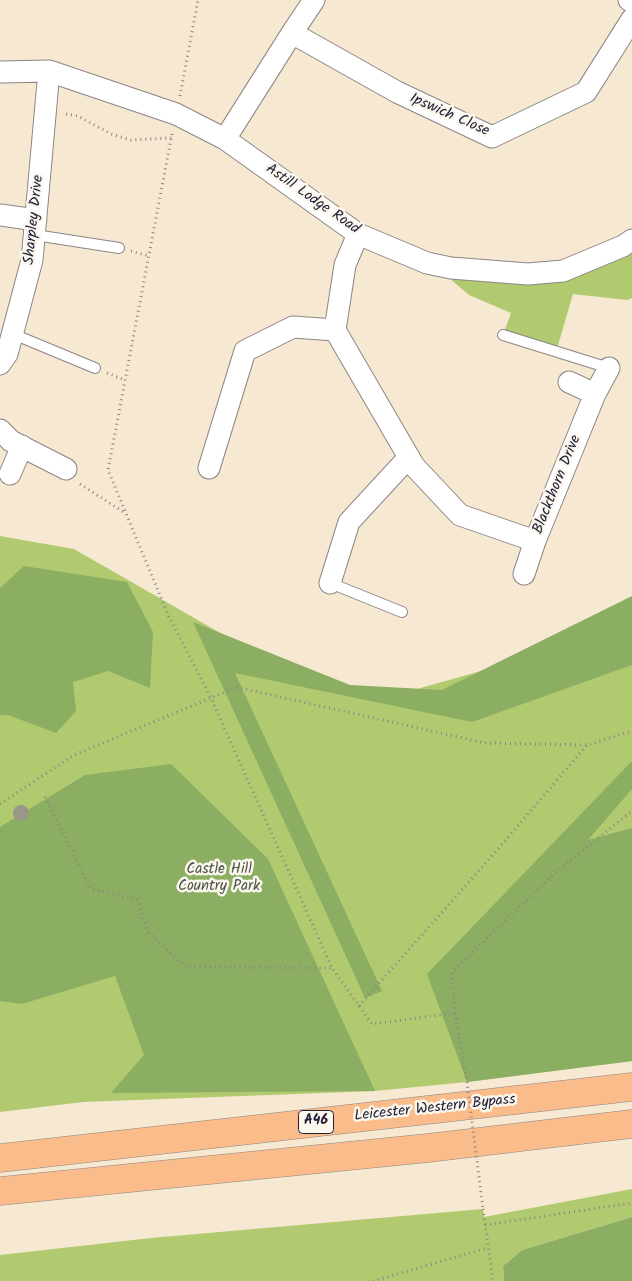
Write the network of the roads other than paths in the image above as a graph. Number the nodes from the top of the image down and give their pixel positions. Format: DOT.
graph roads {
  1 [pos="314,0"];
  2 [pos="632,19"];
  3 [pos="292,33"];
  4 [pos="49,71"];
  5 [pos="0,72"];
  6 [pos="224,139"];
  7 [pos="0,215"];
  8 [pos="35,227"];
  9 [pos="358,234"];
  10 [pos="632,240"];
  11 [pos="119,248"];
  12 [pos="335,330"];
  13 [pos="12,334"];
  14 [pos="502,335"];
  15 [pos="0,364"];
  16 [pos="95,368"];
  17 [pos="609,368"];
  18 [pos="569,382"];
  19 [pos="595,394"];
  20 [pos="0,430"];
  21 [pos="22,446"];
  22 [pos="409,457"];
  23 [pos="209,468"];
  24 [pos="66,469"];
  25 [pos="10,474"];
  26 [pos="535,541"];
  27 [pos="524,574"];
  28 [pos="330,583"];
  29 [pos="402,612"];
  30 [pos="632,1087"];
  31 [pos="632,1124"];
  32 [pos="0,1158"];
  33 [pos="0,1191"];
  1 -- 3 [label="street"];
  2 -- 3 [label="street, Ipswich Close"];
  3 -- 6 [label="street"];
  4 -- 5 [label="street, Astill Lodge Road"];
  4 -- 6 [label="street, Astill Lodge Road"];
  4 -- 8 [label="street, Sharpley Drive"];
  6 -- 9 [label="street, Astill Lodge Road"];
  7 -- 8 [label="street"];
  8 -- 11 [label="lane"];
  8 -- 13 [label="street, Sharpley Drive"];
  9 -- 10 [label="street, Astill Lodge Road"];
  9 -- 12 [label="street"];
  12 -- 22 [label="street, Blackthorn Drive"];
  12 -- 23 [label="street"];
  13 -- 15 [label="street, Sharpley Drive"];
  13 -- 16 [label="lane"];
  14 -- 17 [label="lane"];
  17 -- 19 [label="street, Blackthorn Drive"];
  18 -- 19 [label="street"];
  19 -- 26 [label="street, Blackthorn Drive"];
  20 -- 21 [label="street"];
  21 -- 24 [label="street"];
  21 -- 25 [label="street"];
  22 -- 26 [label="street, Blackthorn Drive"];
  22 -- 28 [label="street"];
  26 -- 27 [label="street"];
  28 -- 29 [label="lane"];
  30 -- 32 [label="highway, Leicester Western Bypass / A46"];
  31 -- 33 [label="highway"];
}
